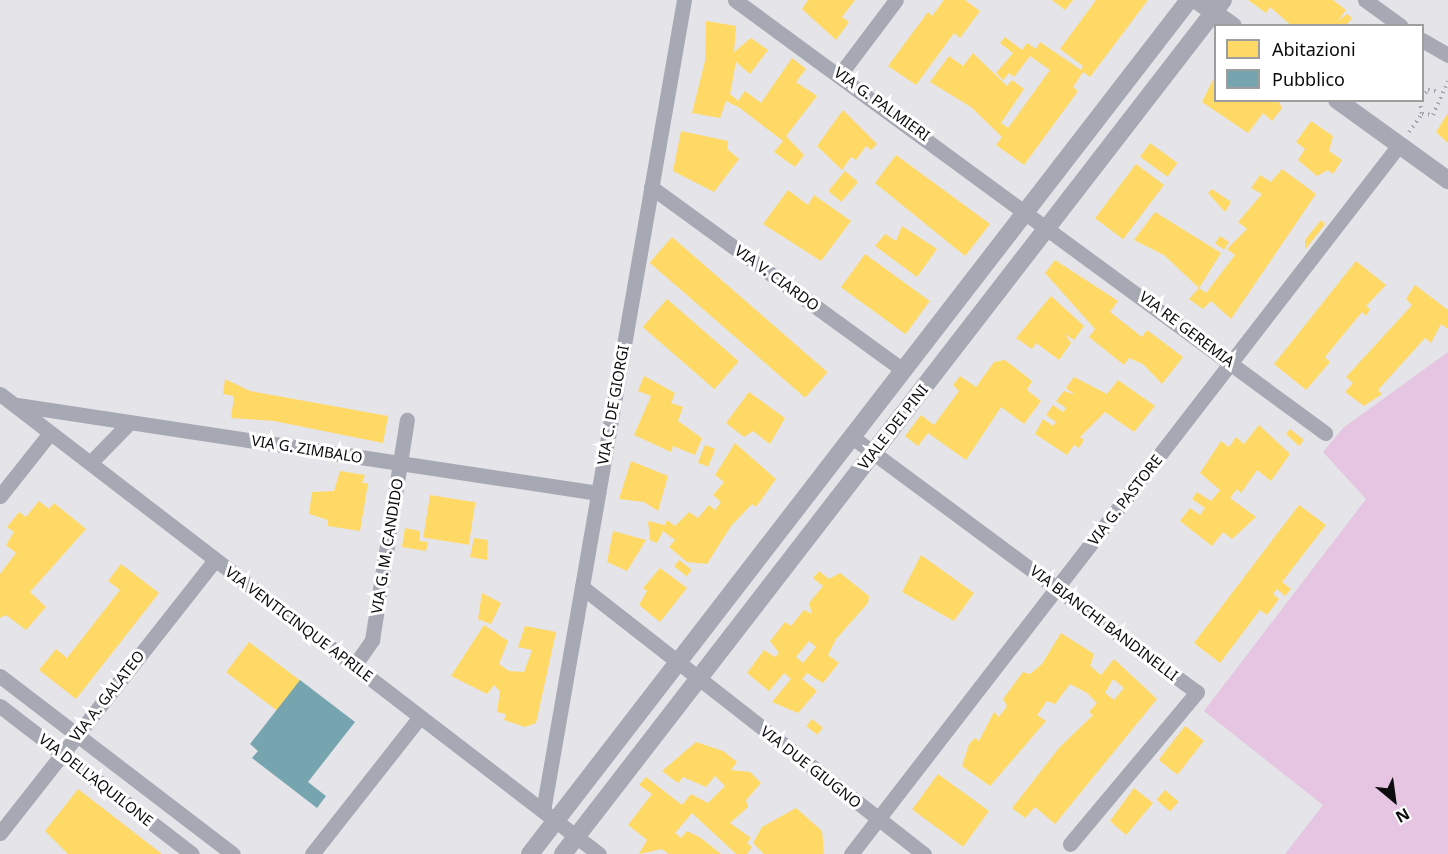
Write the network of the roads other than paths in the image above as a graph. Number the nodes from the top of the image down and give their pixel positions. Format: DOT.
graph roads {
  1 [pos="684,0"];
  2 [pos="735,0"];
  3 [pos="896,0"];
  4 [pos="1189,0"];
  5 [pos="1196,0"];
  6 [pos="1365,0"];
  7 [pos="1219,6"];
  8 [pos="1232,24"];
  9 [pos="1398,24"];
  10 [pos="1424,41"];
  11 [pos="1448,55"];
  12 [pos="841,73"];
  13 [pos="1340,102"];
  14 [pos="1399,145"];
  15 [pos="1448,180"];
  16 [pos="651,187"];
  17 [pos="1027,210"];
  18 [pos="1048,225"];
  19 [pos="1231,363"];
  20 [pos="903,370"];
  21 [pos="0,394"];
  22 [pos="15,405"];
  23 [pos="407,420"];
  24 [pos="130,422"];
  25 [pos="50,433"];
  26 [pos="1325,433"];
  27 [pos="852,437"];
  28 [pos="873,453"];
  29 [pos="90,463"];
  30 [pos="400,463"];
  31 [pos="598,494"];
  32 [pos="0,496"];
  33 [pos="215,560"];
  34 [pos="582,587"];
  35 [pos="1057,588"];
  36 [pos="677,664"];
  37 [pos="354,666"];
  38 [pos="0,676"];
  39 [pos="698,680"];
  40 [pos="0,706"];
  41 [pos="420,717"];
  42 [pos="76,734"];
  43 [pos="61,753"];
  44 [pos="549,816"];
  45 [pos="878,819"];
  46 [pos="0,832"];
  47 [pos="577,837"];
  48 [pos="1070,844"];
  49 [pos="192,854"];
  50 [pos="233,854"];
  51 [pos="312,854"];
  52 [pos="530,854"];
  53 [pos="563,854"];
  54 [pos="599,854"];
  55 [pos="851,854"];
  56 [pos="924,854"];
  1 -- 16 [label="street, VIA C. DE GIORGI"];
  2 -- 12 [label="street, VIA G. PALMIERI"];
  3 -- 12 [label="street"];
  4 -- 17 [label="street, VIALE DEI PINI"];
  5 -- 7 [label="street"];
  6 -- 9 [label="street"];
  7 -- 8 [label="street"];
  7 -- 18 [label="street, VIALE DEI PINI"];
  10 -- 11 [label="street"];
  12 -- 17 [label="street, VIA G. PALMIERI"];
  13 -- 14 [label="street"];
  14 -- 15 [label="street"];
  14 -- 19 [label="street, VIA G. PASTORE"];
  16 -- 20 [label="street, VIA V. CIARDO"];
  16 -- 31 [label="street, VIA C. DE GIORGI"];
  17 -- 18 [label="street, VIA G. PALMIERI"];
  17 -- 20 [label="street, VIALE DEI PINI"];
  18 -- 19 [label="street, VIA RE GEREMIA"];
  18 -- 28 [label="street, VIALE DEI PINI"];
  19 -- 26 [label="street, VIA RE GEREMIA"];
  19 -- 35 [label="street, VIA G. PASTORE"];
  20 -- 27 [label="street, VIALE DEI PINI"];
  21 -- 22 [label="street, VIA VENTICINQUE APRILE"];
  22 -- 24 [label="street, VIA G. ZIMBALO"];
  22 -- 25 [label="street, VIA VENTICINQUE APRILE"];
  23 -- 30 [label="street, VIA G. M. CANDIDO"];
  24 -- 29 [label="street"];
  24 -- 30 [label="street, VIA G. ZIMBALO"];
  25 -- 29 [label="street, VIA VENTICINQUE APRILE"];
  25 -- 32 [label="street"];
  27 -- 28 [label="street, VIA BIANCHI BANDINELLI"];
  27 -- 36 [label="street, VIALE DEI PINI"];
  28 -- 35 [label="street, VIA BIANCHI BANDINELLI"];
  28 -- 39 [label="street, VIALE DEI PINI"];
  29 -- 33 [label="street, VIA VENTICINQUE APRILE"];
  30 -- 31 [label="street, VIA G. ZIMBALO"];
  30 -- 37 [label="street, VIA G. M. CANDIDO"];
  31 -- 34 [label="street, VIA C. DE GIORGI"];
  33 -- 37 [label="street, VIA VENTICINQUE APRILE"];
  33 -- 42 [label="street, VIA A. GALATEO"];
  34 -- 36 [label="street, VIA DUE GIUGNO"];
  34 -- 44 [label="street, VIA C. DE GIORGI"];
  35 -- 45 [label="street, VIA G. PASTORE"];
  35 -- 48 [label="street, VIA BIANCHI BANDINELLI"];
  36 -- 39 [label="street, VIA DUE GIUGNO"];
  36 -- 44 [label="street, VIALE DEI PINI"];
  37 -- 41 [label="street, VIA VENTICINQUE APRILE"];
  38 -- 42 [label="street, VIA DELL'AQUILONE"];
  39 -- 45 [label="street, VIA DUE GIUGNO"];
  39 -- 47 [label="street, VIALE DEI PINI"];
  40 -- 43 [label="street, VIA DELL'AQUILONE"];
  41 -- 44 [label="street, VIA VENTICINQUE APRILE"];
  41 -- 51 [label="street"];
  42 -- 43 [label="street, VIA A. GALATEO"];
  42 -- 50 [label="street, VIA DELL'AQUILONE"];
  43 -- 46 [label="street, VIA A. GALATEO"];
  43 -- 49 [label="street, VIA DELL'AQUILONE"];
  44 -- 47 [label="street, VIA VENTICINQUE APRILE"];
  44 -- 52 [label="street, VIALE DEI PINI"];
  45 -- 55 [label="street, VIA G. PASTORE"];
  45 -- 56 [label="street, VIA DUE GIUGNO"];
  47 -- 53 [label="street, VIALE DEI PINI"];
  47 -- 54 [label="street, VIA VENTICINQUE APRILE"];
}
